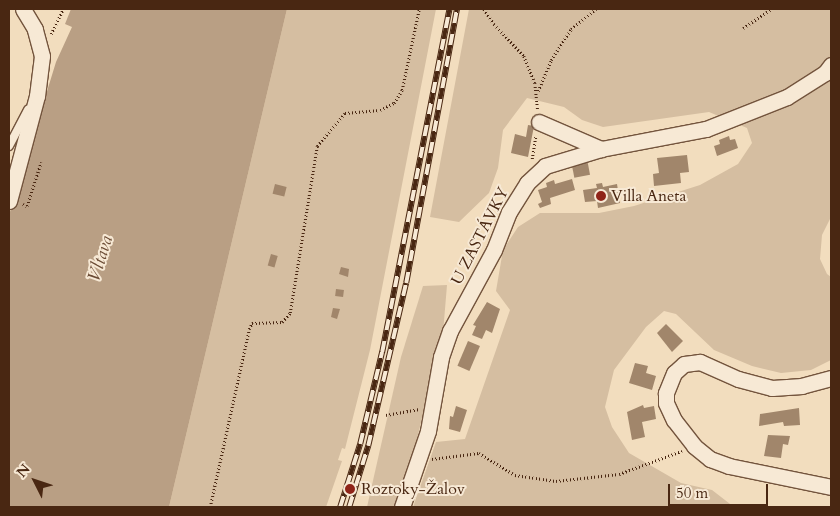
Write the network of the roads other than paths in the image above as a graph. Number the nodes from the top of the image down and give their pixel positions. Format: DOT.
graph roads {
  1 [pos="23,9"];
  2 [pos="831,65"];
  3 [pos="37,96"];
  4 [pos="539,122"];
  5 [pos="9,146"];
  6 [pos="602,149"];
  7 [pos="9,201"];
  8 [pos="831,378"];
  9 [pos="831,487"];
  10 [pos="402,507"];
  1 -- 3 [label="street"];
  2 -- 6 [label="street, U ZASTÁVKY"];
  3 -- 5 [label="lane"];
  3 -- 7 [label="street"];
  4 -- 6 [label="street"];
  6 -- 10 [label="street, U ZASTÁVKY"];
  8 -- 9 [label="street"];
}
